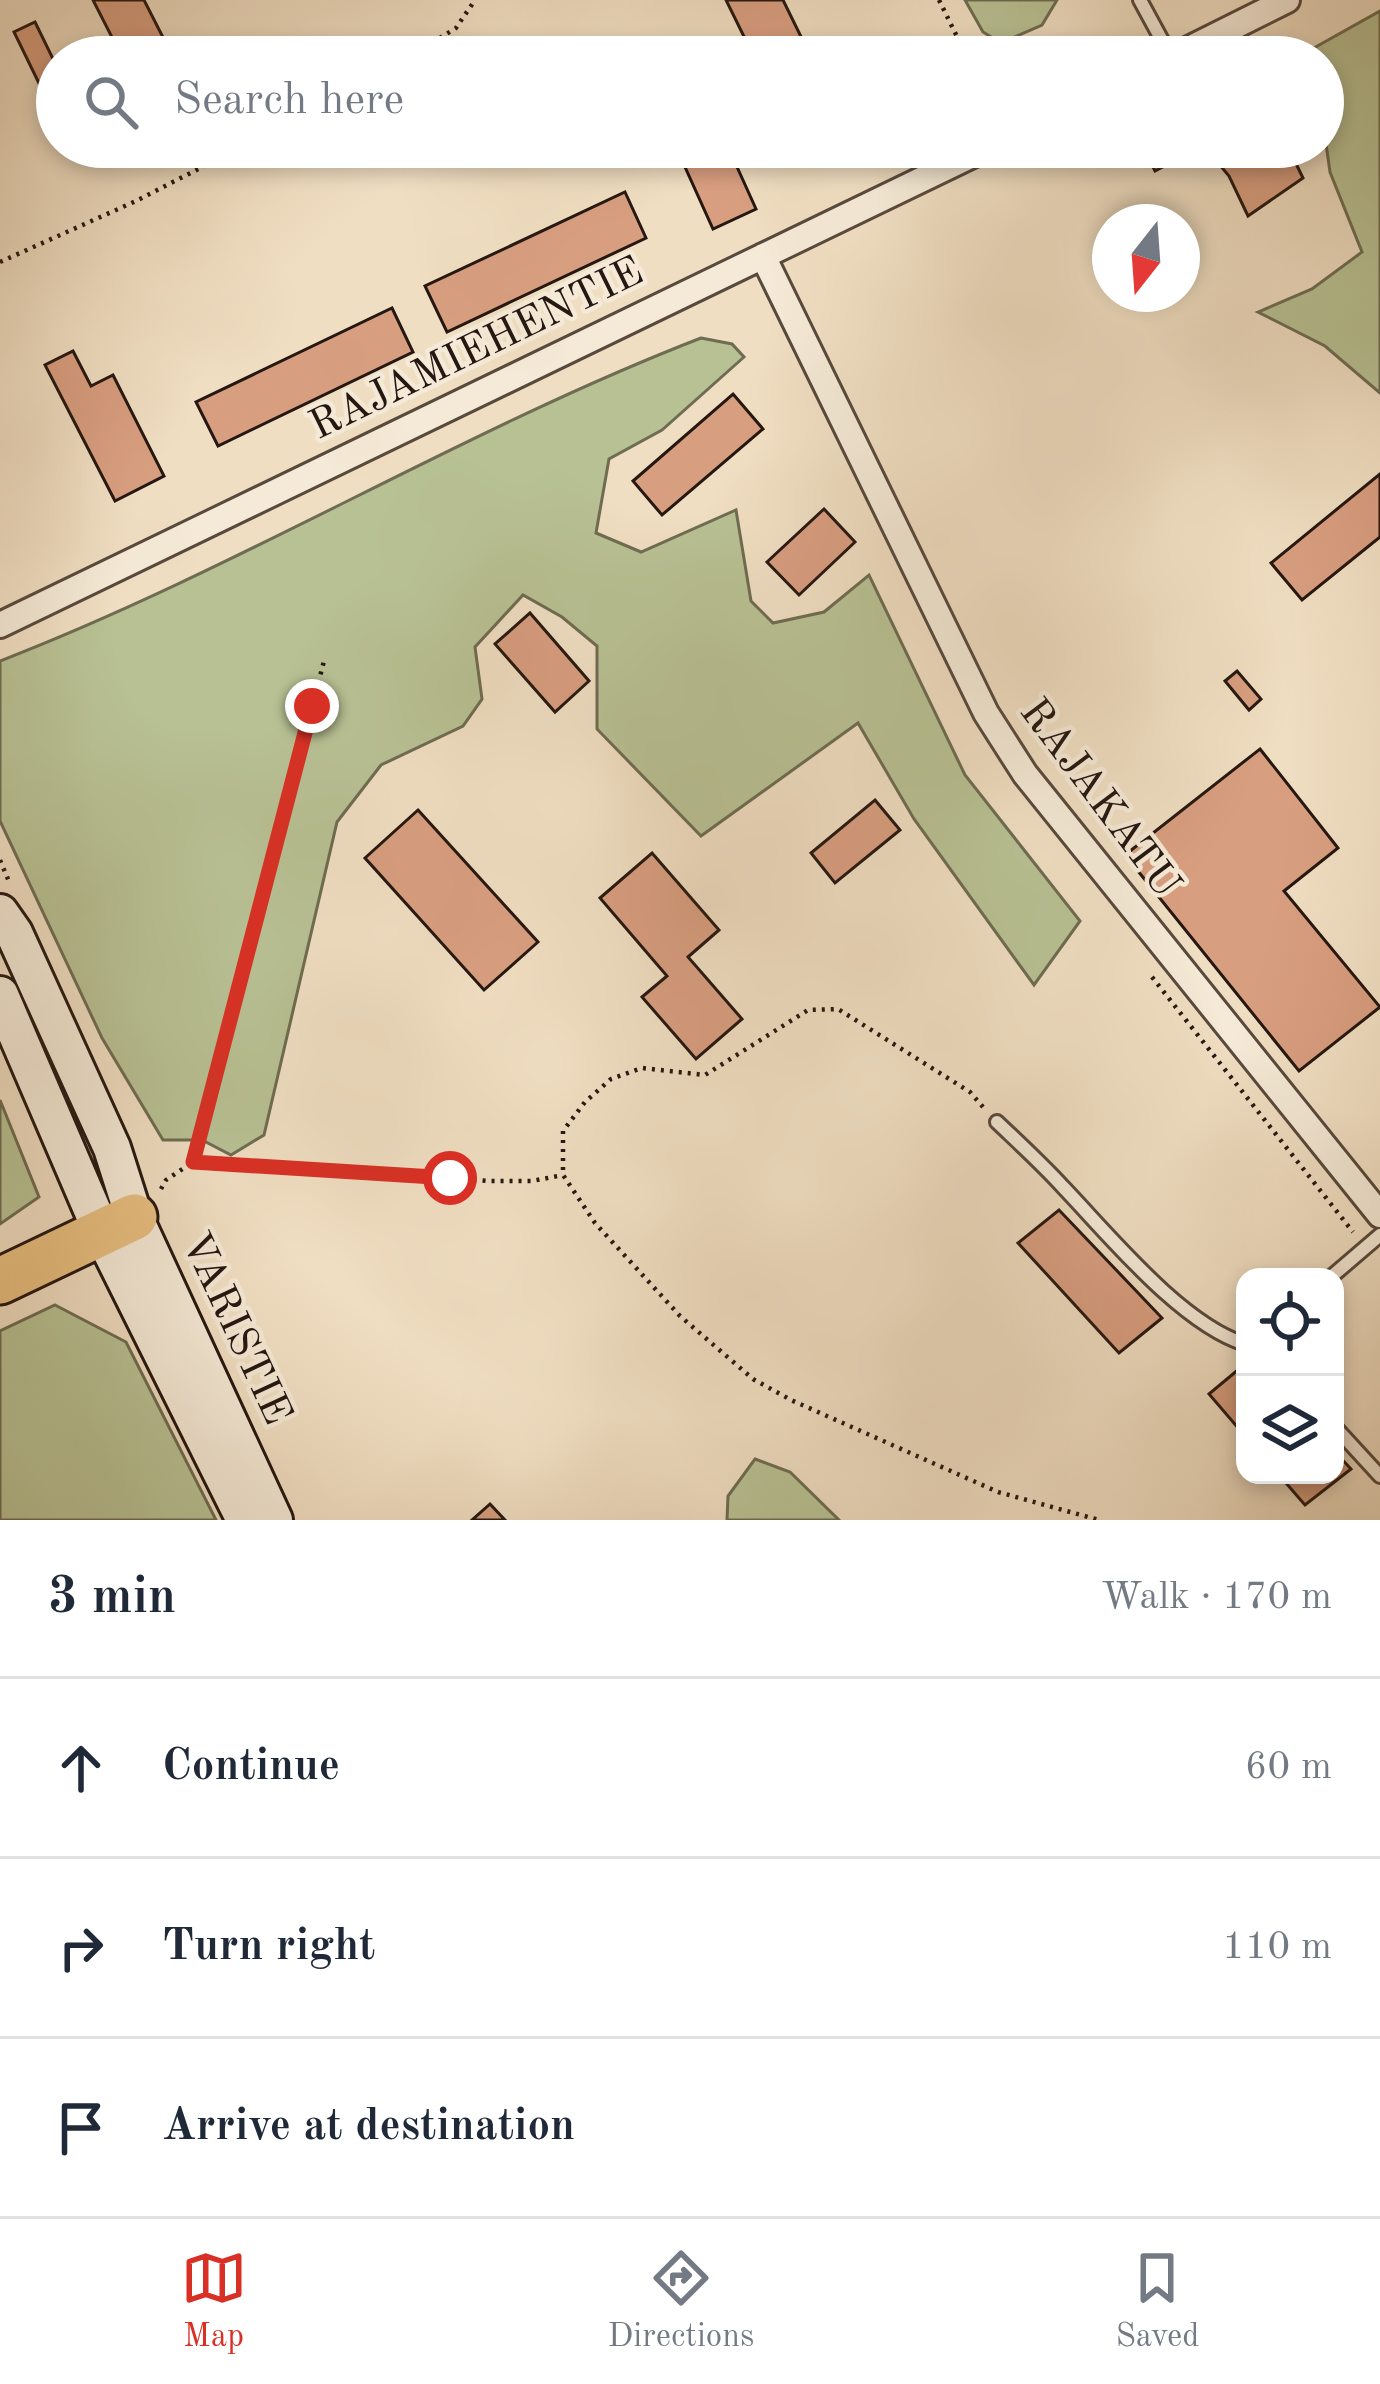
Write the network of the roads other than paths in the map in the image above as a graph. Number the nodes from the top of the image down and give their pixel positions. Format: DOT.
graph roads {
  1 [pos="1140,0"];
  2 [pos="1287,0"];
  3 [pos="1160,36"];
  4 [pos="1214,36"];
  5 [pos="945,168"];
  6 [pos="763,256"];
  7 [pos="0,625"];
  8 [pos="0,913"];
  9 [pos="0,995"];
  10 [pos="997,1122"];
  11 [pos="1380,1215"];
  12 [pos="131,1218"];
  13 [pos="1380,1235"];
  14 [pos="1342,1268"];
  15 [pos="0,1281"];
  16 [pos="1236,1339"];
  17 [pos="1344,1437"];
  18 [pos="1380,1476"];
  19 [pos="245,1520"];
  20 [pos="274,1520"];
  1 -- 3 [label="lane"];
  2 -- 4 [label="street"];
  5 -- 6 [label="street, RAJAMIEHENTIE"];
  6 -- 7 [label="street, RAJAMIEHENTIE"];
  6 -- 11 [label="street, RAJAKATU"];
  8 -- 12 [label="street, VARISTIE"];
  9 -- 12 [label="street, VARISTIE"];
  10 -- 16 [label="lane"];
  12 -- 15 [label="highway"];
  12 -- 19 [label="street, VARISTIE"];
  12 -- 20 [label="street, VARISTIE"];
  13 -- 14 [label="lane"];
  17 -- 18 [label="lane"];
}
